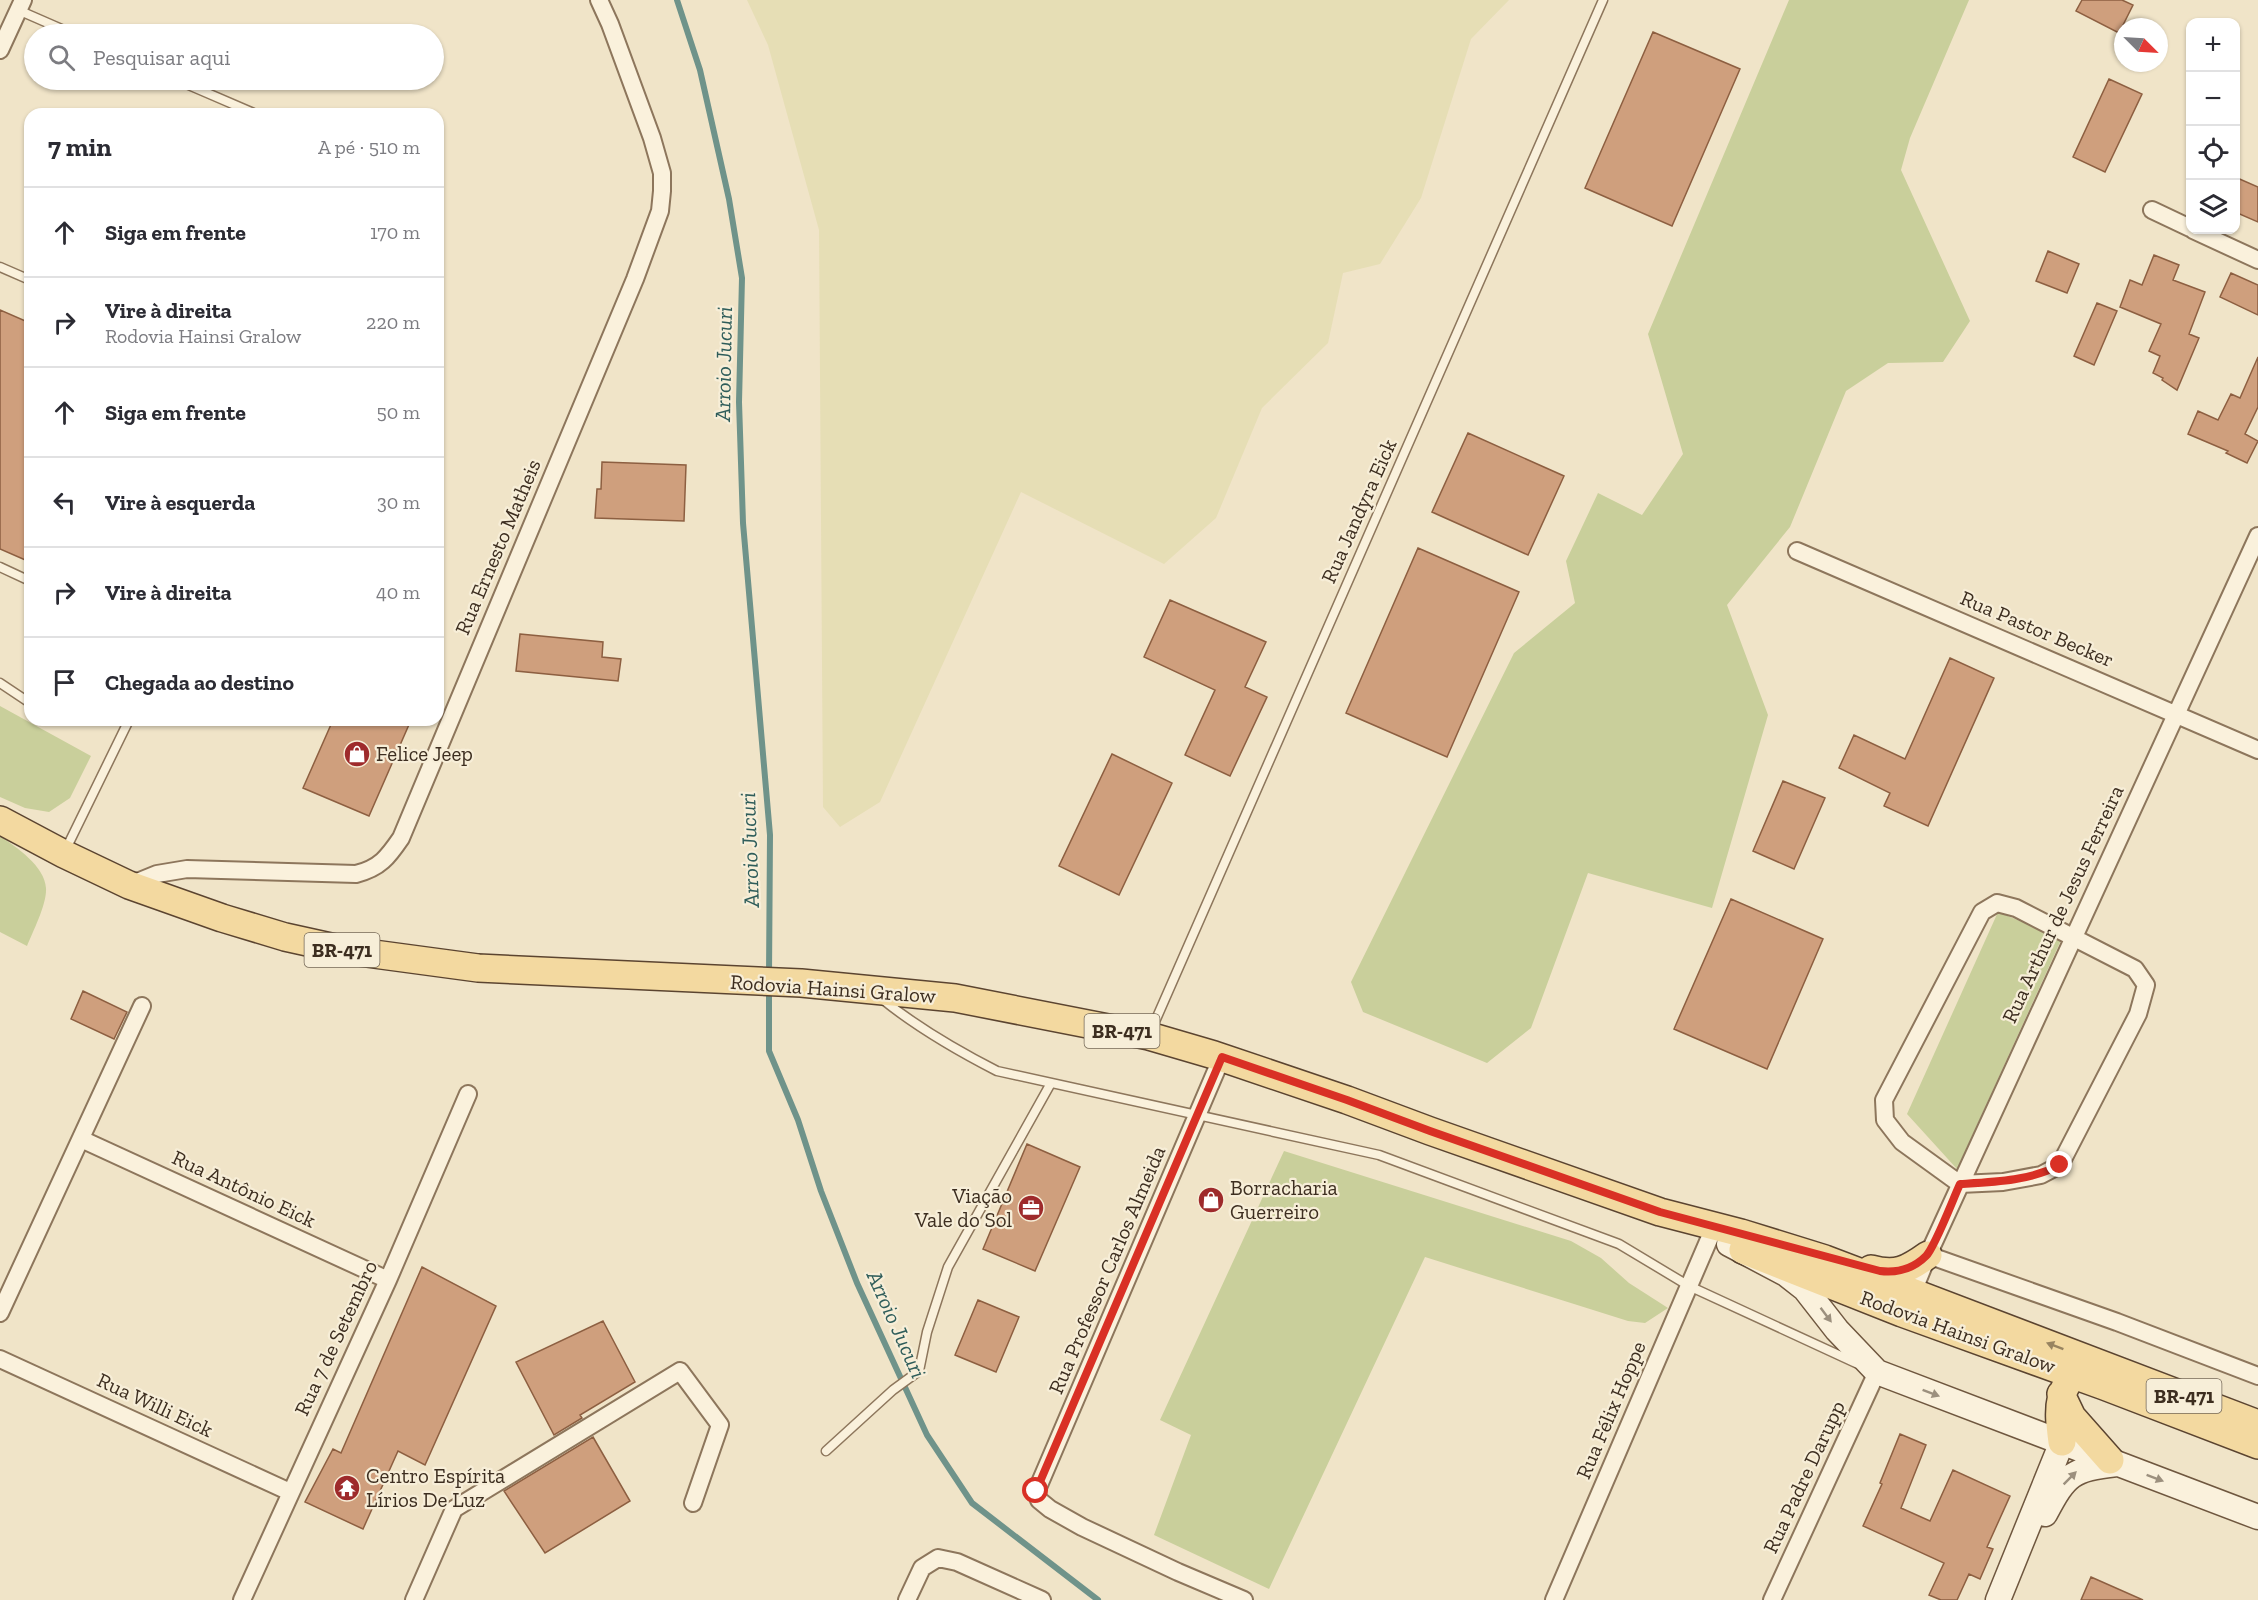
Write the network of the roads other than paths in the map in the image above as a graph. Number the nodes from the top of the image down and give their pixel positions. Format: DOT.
graph roads {
  1 [pos="599,0"];
  2 [pos="1603,0"];
  3 [pos="20,5"];
  4 [pos="55,24"];
  5 [pos="0,50"];
  6 [pos="200,90"];
  7 [pos="242,108"];
  8 [pos="2152,210"];
  9 [pos="2186,226"];
  10 [pos="2203,234"];
  11 [pos="2258,260"];
  12 [pos="0,267"];
  13 [pos="24,277"];
  14 [pos="2258,536"];
  15 [pos="1797,551"];
  16 [pos="0,567"];
  17 [pos="24,578"];
  18 [pos="0,683"];
  19 [pos="24,699"];
  20 [pos="2175,714"];
  21 [pos="126,726"];
  22 [pos="2258,750"];
  23 [pos="0,820"];
  24 [pos="64,854"];
  25 [pos="129,885"];
  26 [pos="2073,937"];
  27 [pos="870,990"];
  28 [pos="142,1006"];
  29 [pos="1149,1036"];
  30 [pos="1222,1057"];
  31 [pos="1051,1083"];
  32 [pos="468,1094"];
  33 [pos="1197,1115"];
  34 [pos="81,1139"];
  35 [pos="1960,1184"];
  36 [pos="1660,1212"];
  37 [pos="1720,1241"];
  38 [pos="1804,1252"];
  39 [pos="1928,1255"];
  40 [pos="388,1280"];
  41 [pos="1689,1286"];
  42 [pos="1913,1292"];
  43 [pos="0,1313"];
  44 [pos="0,1359"];
  45 [pos="1876,1372"];
  46 [pos="2073,1376"];
  47 [pos="2258,1376"];
  48 [pos="2258,1424"];
  49 [pos="2062,1442"];
  50 [pos="2258,1445"];
  51 [pos="826,1451"];
  52 [pos="2115,1462"];
  53 [pos="290,1492"];
  54 [pos="693,1503"];
  55 [pos="2258,1517"];
  56 [pos="2015,1561"];
  57 [pos="242,1600"];
  58 [pos="414,1600"];
  59 [pos="907,1600"];
  60 [pos="1042,1600"];
  61 [pos="1244,1600"];
  62 [pos="1554,1600"];
  63 [pos="1772,1600"];
  64 [pos="1998,1600"];
  1 -- 25 [label="street, Rua Ernesto Matheis"];
  2 -- 29 [label="lane, Rua Jandyra Eick"];
  3 -- 4 [label="lane"];
  3 -- 5 [label="street"];
  6 -- 7 [label="lane"];
  8 -- 9 [label="street"];
  10 -- 11 [label="street"];
  12 -- 13 [label="lane"];
  14 -- 20 [label="street, Rua Arthur de Jesus Ferreira"];
  15 -- 20 [label="street, Rua Pastor Becker"];
  16 -- 17 [label="lane"];
  18 -- 19 [label="lane"];
  20 -- 22 [label="street, Rua Pastor Becker"];
  20 -- 26 [label="street, Rua Arthur de Jesus Ferreira"];
  21 -- 24 [label="lane"];
  23 -- 24 [label="main road, Rodovia Hainsi Gralow / BR-471"];
  24 -- 25 [label="main road, Rodovia Hainsi Gralow / BR-471"];
  25 -- 27 [label="main road, Rodovia Hainsi Gralow / BR-471"];
  26 -- 35 [label="street, Rua Arthur de Jesus Ferreira"];
  26 -- 35 [label="street"];
  26 -- 35 [label="street"];
  27 -- 29 [label="main road, Rodovia Hainsi Gralow / BR-471"];
  27 -- 31 [label="lane"];
  28 -- 34 [label="street"];
  29 -- 30 [label="main road, Rodovia Hainsi Gralow / BR-471"];
  30 -- 33 [label="street, Rua Professor Carlos Almeida"];
  30 -- 36 [label="main road, Rodovia Hainsi Gralow / BR-471"];
  31 -- 33 [label="lane"];
  31 -- 51 [label="lane"];
  32 -- 40 [label="street, Rua 7 de Setembro"];
  33 -- 41 [label="lane"];
  33 -- 61 [label="street, Rua Professor Carlos Almeida"];
  34 -- 40 [label="street, Rua Antônio Eick"];
  34 -- 43 [label="street"];
  35 -- 39 [label="street, Rua Arthur de Jesus Ferreira"];
  36 -- 37 [label="main road, Rodovia Hainsi Gralow / BR-471"];
  36 -- 38 [label="main road, Rodovia Hainsi Gralow / BR-471"];
  37 -- 41 [label="street, Rua Félix Hoppe"];
  37 -- 45 [label="main road, one-way"];
  37 -- 46 [label="main road, Rodovia Hainsi Gralow / BR-471"];
  38 -- 39 [label="main road"];
  38 -- 42 [label="main road, Rodovia Hainsi Gralow / BR-471"];
  39 -- 42 [label="street, Rua Arthur de Jesus Ferreira"];
  39 -- 47 [label="street"];
  40 -- 53 [label="street, Rua 7 de Setembro"];
  41 -- 45 [label="lane"];
  41 -- 62 [label="street, Rua Félix Hoppe"];
  46 -- 42 [label="main road, Rodovia Hainsi Gralow / BR-471, one-way"];
  44 -- 53 [label="street, Rua Willi Eick"];
  45 -- 49 [label="main road, one-way"];
  45 -- 63 [label="street, Rua Padre Darupp"];
  46 -- 48 [label="main road, Rodovia Hainsi Gralow / BR-471"];
  46 -- 49 [label="main road"];
  46 -- 50 [label="main road, Rodovia Hainsi Gralow / BR-471"];
  46 -- 52 [label="main road"];
  49 -- 52 [label="main road"];
  49 -- 56 [label="main road"];
  52 -- 55 [label="main road, one-way"];
  56 -- 52 [label="main road, one-way"];
  53 -- 57 [label="street, Rua 7 de Setembro"];
  54 -- 58 [label="street"];
  56 -- 64 [label="main road"];
  59 -- 60 [label="street"];
}
